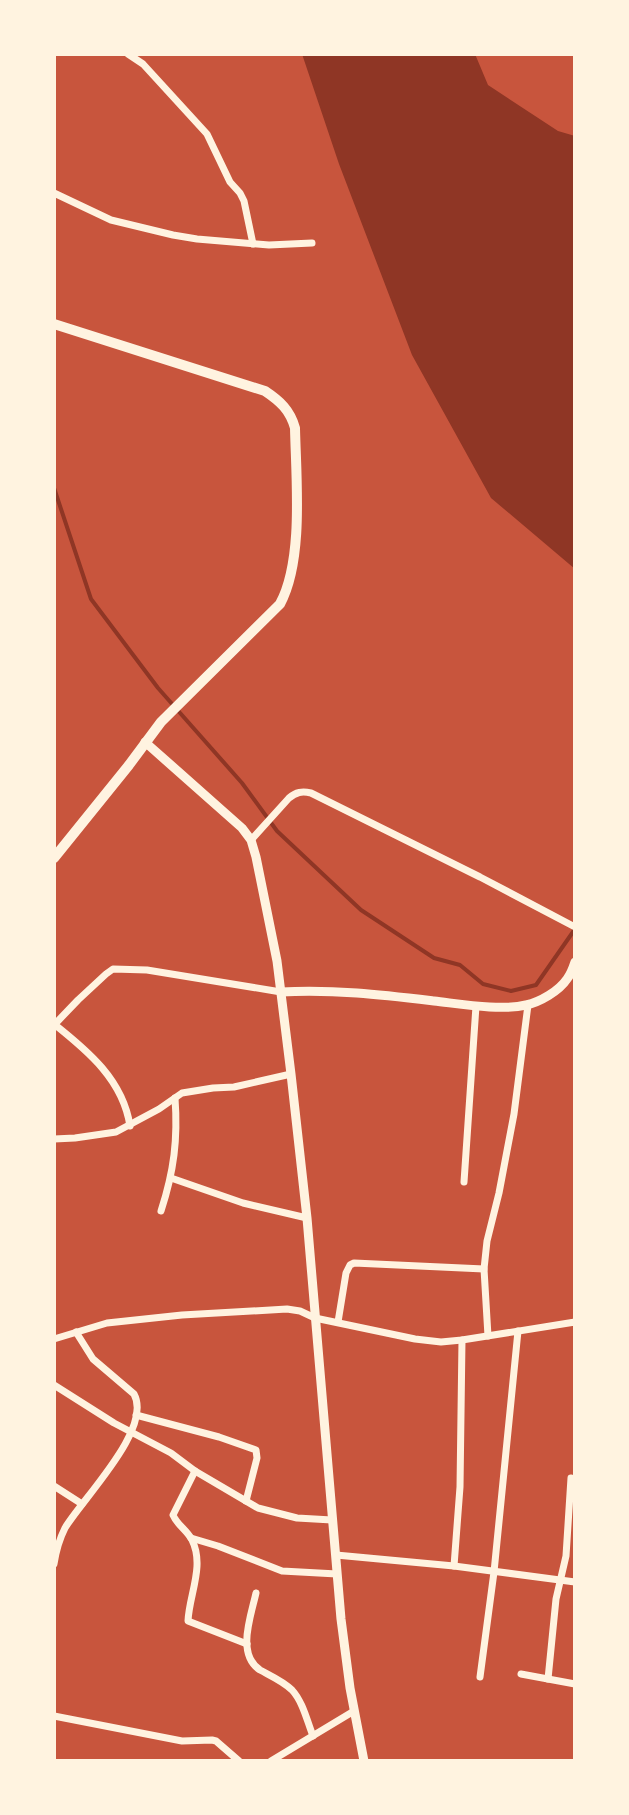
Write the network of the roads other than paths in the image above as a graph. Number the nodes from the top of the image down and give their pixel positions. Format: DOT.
graph roads {
  1 [pos="128,54"];
  2 [pos="54,193"];
  3 [pos="312,243"];
  4 [pos="253,244"];
  5 [pos="54,324"];
  6 [pos="145,742"];
  7 [pos="251,840"];
  8 [pos="54,858"];
  9 [pos="575,927"];
  10 [pos="575,962"];
  11 [pos="572,977"];
  12 [pos="281,992"];
  13 [pos="528,1005"];
  14 [pos="476,1006"];
  15 [pos="54,1024"];
  16 [pos="291,1074"];
  17 [pos="175,1098"];
  18 [pos="130,1126"];
  19 [pos="54,1139"];
  20 [pos="171,1178"];
  21 [pos="464,1182"];
  22 [pos="161,1211"];
  23 [pos="307,1218"];
  24 [pos="484,1269"];
  25 [pos="315,1318"];
  26 [pos="338,1322"];
  27 [pos="575,1322"];
  28 [pos="518,1331"];
  29 [pos="76,1332"];
  30 [pos="488,1336"];
  31 [pos="54,1339"];
  32 [pos="462,1340"];
  33 [pos="54,1385"];
  34 [pos="136,1415"];
  35 [pos="132,1432"];
  36 [pos="195,1471"];
  37 [pos="571,1478"];
  38 [pos="54,1486"];
  39 [pos="246,1501"];
  40 [pos="82,1504"];
  41 [pos="332,1520"];
  42 [pos="191,1538"];
  43 [pos="336,1555"];
  44 [pos="54,1564"];
  45 [pos="454,1566"];
  46 [pos="494,1572"];
  47 [pos="337,1574"];
  48 [pos="559,1580"];
  49 [pos="575,1582"];
  50 [pos="256,1593"];
  51 [pos="247,1644"];
  52 [pos="521,1674"];
  53 [pos="480,1677"];
  54 [pos="548,1679"];
  55 [pos="575,1684"];
  56 [pos="354,1711"];
  57 [pos="54,1716"];
  58 [pos="313,1736"];
  59 [pos="239,1761"];
  60 [pos="271,1761"];
  61 [pos="364,1761"];
  1 -- 4 [label="street"];
  2 -- 4 [label="street"];
  3 -- 4 [label="street"];
  5 -- 6 [label="main road"];
  6 -- 7 [label="street"];
  6 -- 8 [label="main road"];
  7 -- 9 [label="street"];
  7 -- 12 [label="street"];
  10 -- 11 [label="street"];
  11 -- 13 [label="street"];
  12 -- 14 [label="street"];
  12 -- 15 [label="street"];
  12 -- 16 [label="street"];
  13 -- 14 [label="street"];
  13 -- 24 [label="street"];
  14 -- 21 [label="street"];
  15 -- 18 [label="street"];
  16 -- 17 [label="street"];
  16 -- 23 [label="street"];
  17 -- 18 [label="street"];
  17 -- 20 [label="street"];
  18 -- 19 [label="street"];
  20 -- 22 [label="street"];
  20 -- 23 [label="street"];
  23 -- 25 [label="street"];
  24 -- 26 [label="street"];
  24 -- 30 [label="street"];
  25 -- 26 [label="street"];
  25 -- 29 [label="street"];
  25 -- 41 [label="street"];
  26 -- 32 [label="street"];
  27 -- 28 [label="street"];
  28 -- 30 [label="street"];
  28 -- 46 [label="street"];
  29 -- 31 [label="street"];
  29 -- 34 [label="street"];
  30 -- 32 [label="street"];
  32 -- 45 [label="street"];
  33 -- 35 [label="street"];
  34 -- 35 [label="street"];
  34 -- 39 [label="street"];
  35 -- 36 [label="street"];
  35 -- 40 [label="street"];
  36 -- 39 [label="street"];
  36 -- 42 [label="street"];
  37 -- 48 [label="street"];
  38 -- 40 [label="street"];
  39 -- 41 [label="street"];
  40 -- 44 [label="street"];
  41 -- 43 [label="street"];
  42 -- 47 [label="street"];
  42 -- 51 [label="street"];
  43 -- 45 [label="street"];
  43 -- 47 [label="street"];
  45 -- 46 [label="street"];
  46 -- 48 [label="street"];
  46 -- 53 [label="street"];
  47 -- 56 [label="street"];
  48 -- 49 [label="street"];
  48 -- 54 [label="street"];
  50 -- 51 [label="street"];
  51 -- 58 [label="street"];
  52 -- 54 [label="street"];
  54 -- 55 [label="street"];
  56 -- 58 [label="street"];
  56 -- 61 [label="street"];
  57 -- 59 [label="street"];
  58 -- 60 [label="street"];
}
